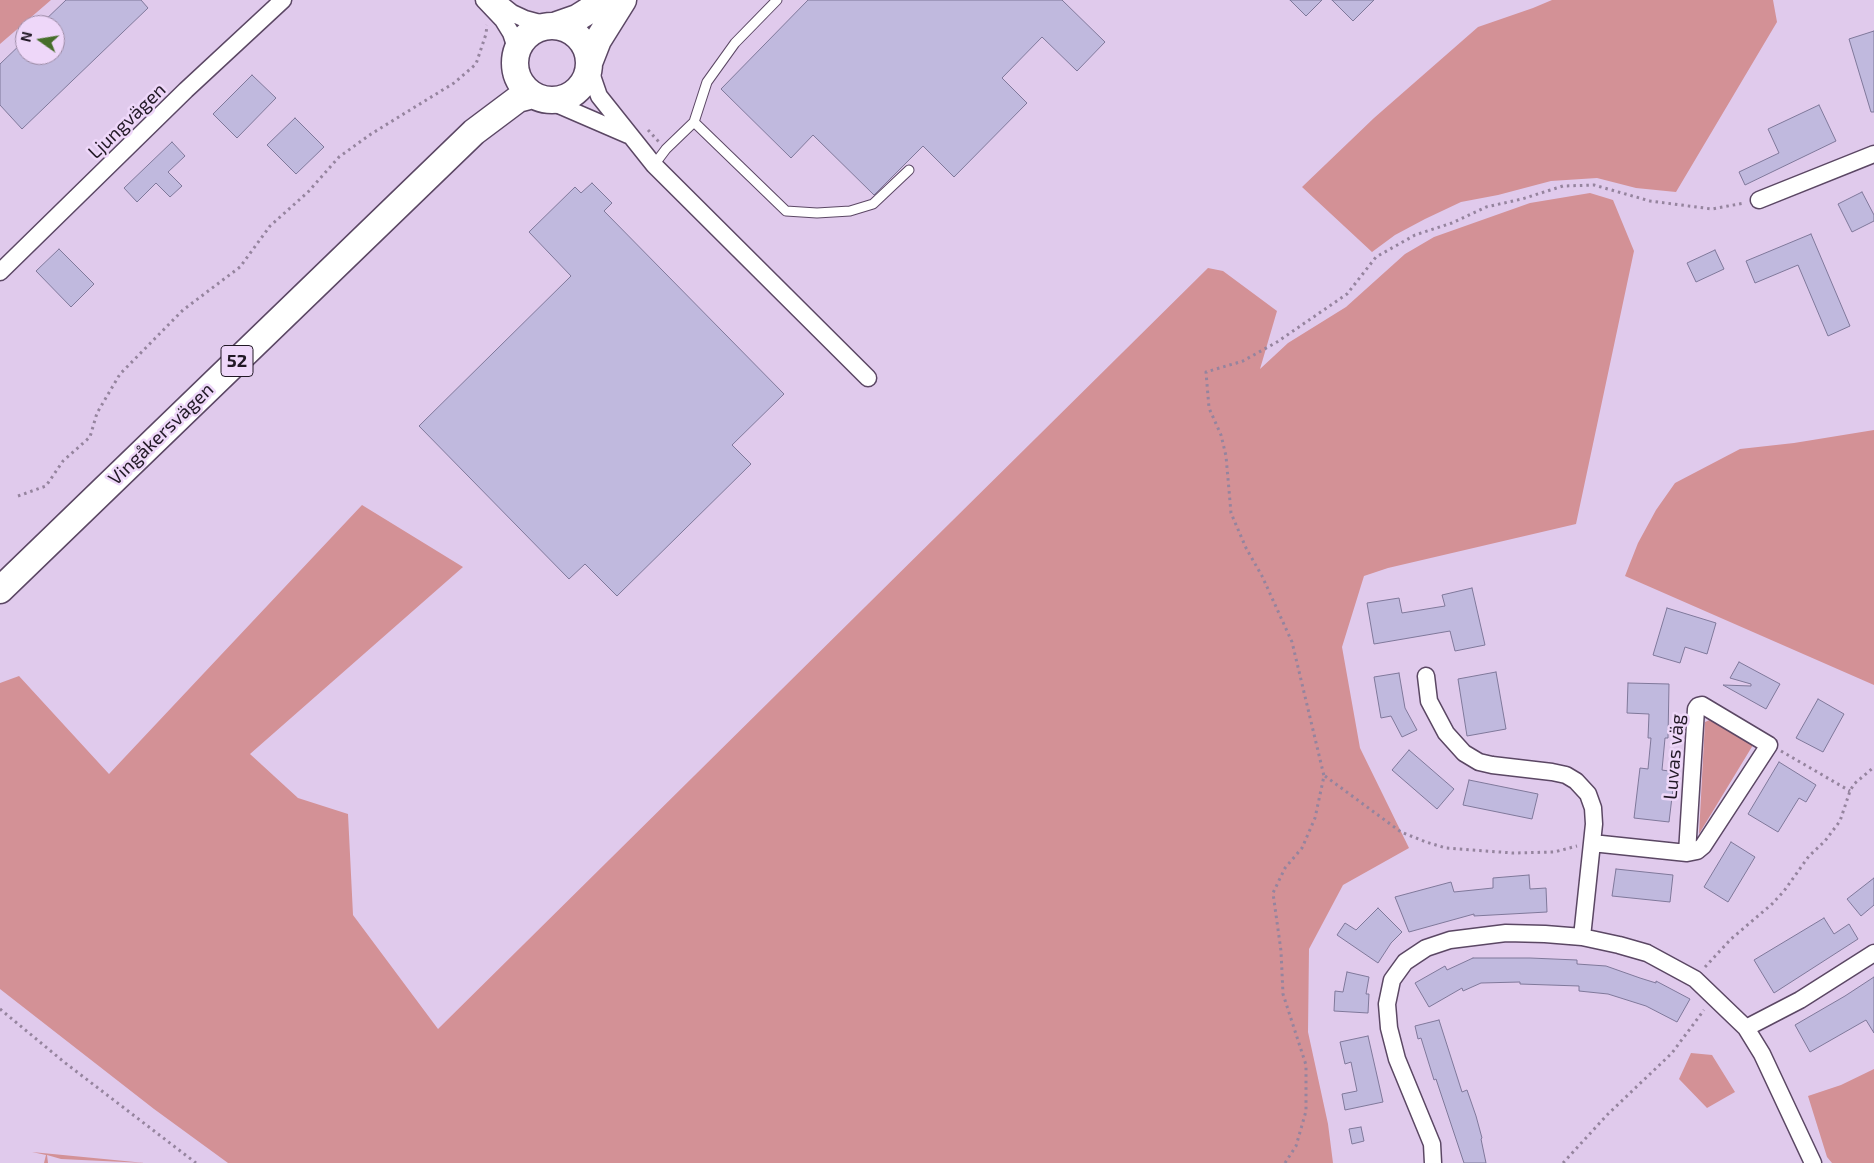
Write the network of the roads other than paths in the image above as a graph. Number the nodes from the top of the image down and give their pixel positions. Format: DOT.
graph roads {
  1 [pos="283,0"];
  2 [pos="606,0"];
  3 [pos="623,0"];
  4 [pos="777,0"];
  5 [pos="491,3"];
  6 [pos="554,25"];
  7 [pos="516,55"];
  8 [pos="589,65"];
  9 [pos="540,98"];
  10 [pos="694,122"];
  11 [pos="474,132"];
  12 [pos="630,136"];
  13 [pos="1874,154"];
  14 [pos="654,165"];
  15 [pos="908,170"];
  16 [pos="1759,200"];
  17 [pos="0,272"];
  18 [pos="868,378"];
  19 [pos="0,590"];
  20 [pos="1426,676"];
  21 [pos="1592,843"];
  22 [pos="1687,853"];
  23 [pos="1582,937"];
  24 [pos="1874,954"];
  25 [pos="1746,1028"];
  26 [pos="1434,1163"];
  27 [pos="1813,1163"];
  1 -- 17 [label="street, Ljungvägen"];
  2 -- 6 [label="main road, 52"];
  3 -- 8 [label="main road, 52"];
  4 -- 10 [label="lane"];
  5 -- 6 [label="street"];
  5 -- 7 [label="street"];
  6 -- 7 [label="main road, 52"];
  6 -- 8 [label="main road"];
  7 -- 9 [label="main road"];
  7 -- 11 [label="main road, Vingåkersvägen / 52"];
  8 -- 9 [label="main road, 52"];
  8 -- 12 [label="street"];
  9 -- 11 [label="main road, Vingåkersvägen / 52"];
  9 -- 12 [label="street"];
  10 -- 14 [label="lane"];
  10 -- 15 [label="lane"];
  11 -- 19 [label="main road, Vingåkersvägen / 52"];
  12 -- 14 [label="street"];
  13 -- 16 [label="street"];
  14 -- 18 [label="street"];
  20 -- 21 [label="street"];
  21 -- 22 [label="street"];
  21 -- 23 [label="street"];
  22 -- 22 [label="street, Luvas väg"];
  23 -- 25 [label="street"];
  23 -- 26 [label="street"];
  24 -- 25 [label="street"];
  25 -- 27 [label="street"];
}
